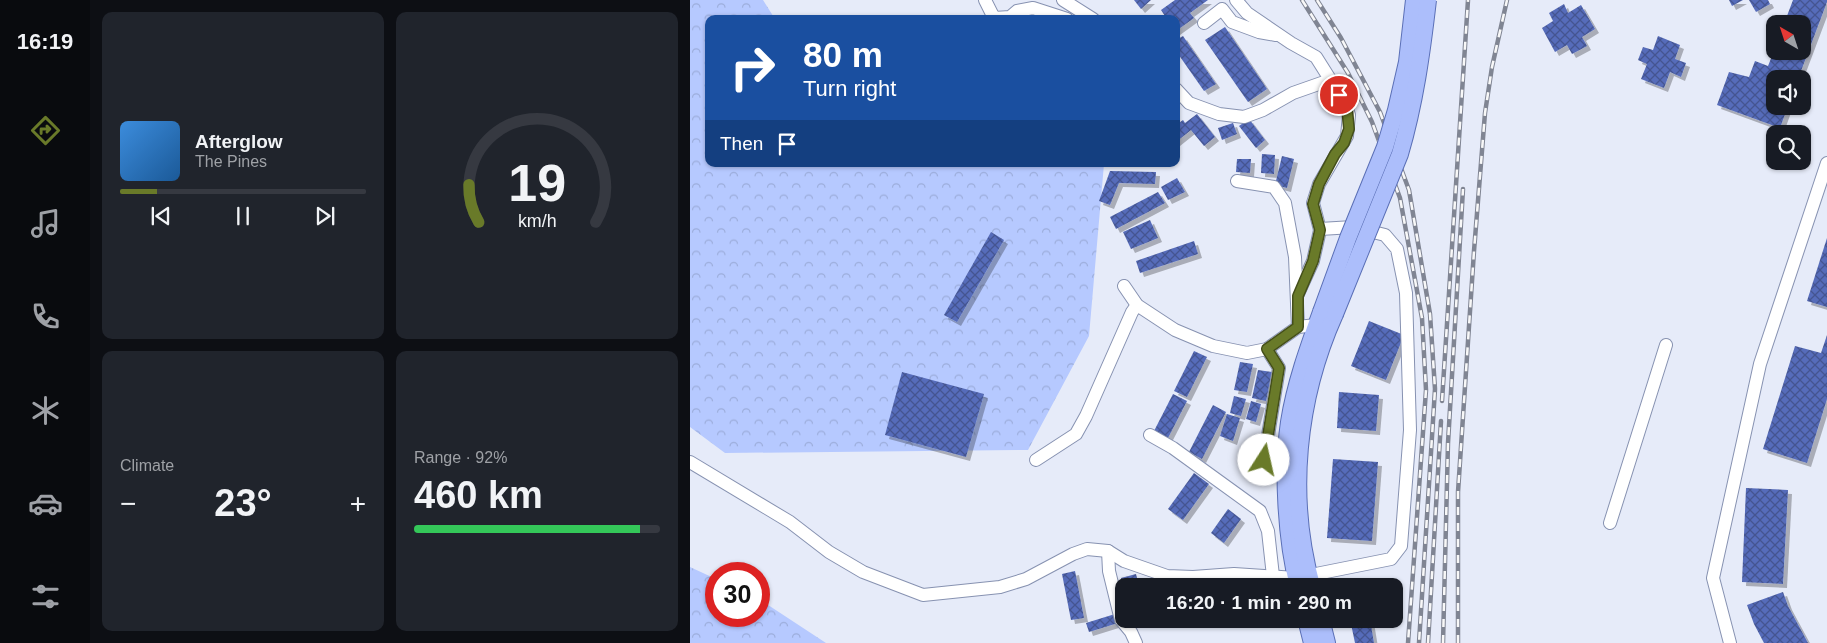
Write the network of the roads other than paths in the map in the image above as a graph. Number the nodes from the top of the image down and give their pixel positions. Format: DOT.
graph roads {
  1 [pos="985,0"];
  2 [pos="1063,0"];
  3 [pos="1236,0"];
  4 [pos="1414,0"];
  5 [pos="1428,0"];
  6 [pos="992,15"];
  7 [pos="1012,15"];
  8 [pos="1055,15"];
  9 [pos="1087,15"];
  10 [pos="1204,23"];
  11 [pos="1281,36"];
  12 [pos="1330,80"];
  13 [pos="1180,93"];
  14 [pos="1827,163"];
  15 [pos="1237,181"];
  16 [pos="1320,229"];
  17 [pos="1124,286"];
  18 [pos="1298,296"];
  19 [pos="1137,305"];
  20 [pos="1324,317"];
  21 [pos="1298,327"];
  22 [pos="1666,345"];
  23 [pos="1267,349"];
  24 [pos="1150,435"];
  25 [pos="1036,460"];
  26 [pos="1264,460"];
  27 [pos="690,462"];
  28 [pos="1610,523"];
  29 [pos="1108,551"];
  30 [pos="1273,576"];
  31 [pos="1285,578"];
  32 [pos="1303,578"];
  33 [pos="1315,578"];
  34 [pos="1308,628"];
  35 [pos="1323,628"];
  36 [pos="1136,643"];
  37 [pos="1312,643"];
  38 [pos="1327,643"];
  39 [pos="1730,643"];
  1 -- 6 [label="street"];
  2 -- 9 [label="street"];
  3 -- 11 [label="street"];
  4 -- 20 [label="main road, bridge"];
  5 -- 20 [label="main road, bridge"];
  7 -- 8 [label="street"];
  10 -- 11 [label="street"];
  11 -- 12 [label="street"];
  12 -- 13 [label="street"];
  12 -- 16 [label="street"];
  14 -- 39 [label="street"];
  15 -- 18 [label="street"];
  16 -- 18 [label="street"];
  16 -- 33 [label="street"];
  17 -- 19 [label="street"];
  18 -- 21 [label="street"];
  19 -- 23 [label="street"];
  19 -- 25 [label="street"];
  20 -- 21 [label="street"];
  20 -- 32 [label="main road"];
  21 -- 23 [label="street"];
  22 -- 28 [label="street"];
  23 -- 26 [label="street"];
  24 -- 30 [label="street"];
  27 -- 29 [label="street"];
  29 -- 30 [label="street"];
  29 -- 36 [label="street"];
  30 -- 31 [label="street"];
  34 -- 37 [label="main road"];
  35 -- 38 [label="main road"];
}
